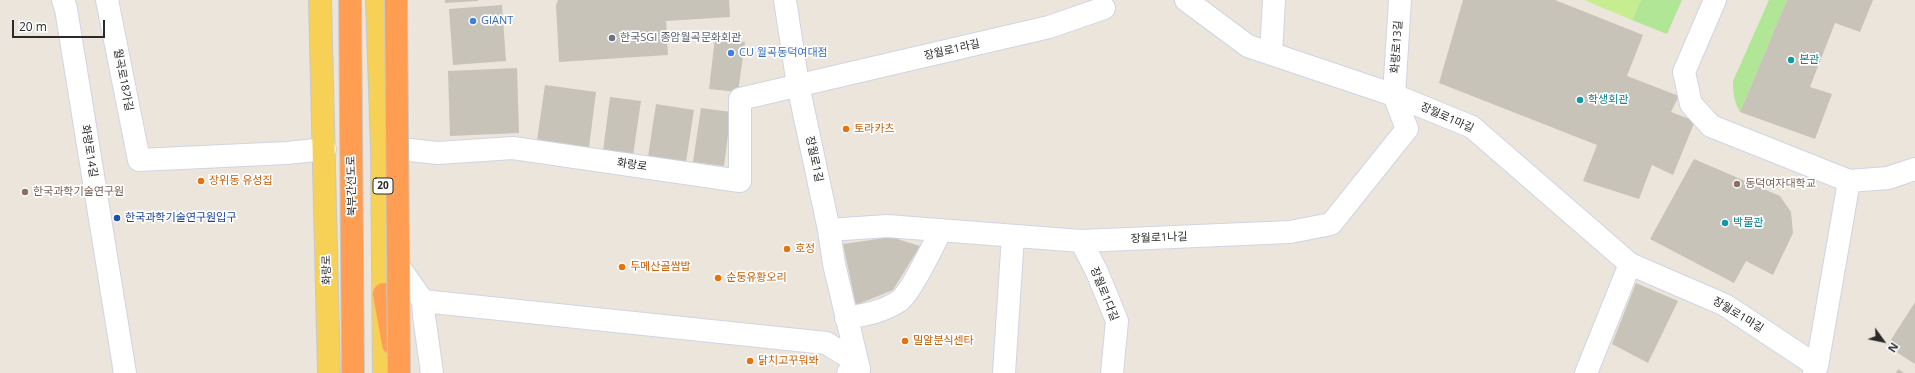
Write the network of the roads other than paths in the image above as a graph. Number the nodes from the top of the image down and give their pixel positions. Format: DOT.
graph roads {
  1 [pos="63,0"];
  2 [pos="107,0"];
  3 [pos="320,0"];
  4 [pos="350,0"];
  5 [pos="377,0"];
  6 [pos="396,0"];
  7 [pos="785,0"];
  8 [pos="1186,0"];
  9 [pos="1274,0"];
  10 [pos="1400,0"];
  11 [pos="1715,0"];
  12 [pos="1104,8"];
  13 [pos="1272,54"];
  14 [pos="798,84"];
  15 [pos="1394,95"];
  16 [pos="382,146"];
  17 [pos="325,149"];
  18 [pos="1915,169"];
  19 [pos="1849,181"];
  20 [pos="829,230"];
  21 [pos="941,230"];
  22 [pos="1013,236"];
  23 [pos="1080,241"];
  24 [pos="384,246"];
  25 [pos="1630,264"];
  26 [pos="384,294"];
  27 [pos="424,301"];
  28 [pos="846,318"];
  29 [pos="1810,364"];
  30 [pos="855,369"];
  31 [pos="125,373"];
  32 [pos="329,373"];
  33 [pos="353,373"];
  34 [pos="384,373"];
  35 [pos="398,373"];
  36 [pos="432,373"];
  37 [pos="1004,373"];
  38 [pos="1112,373"];
  39 [pos="1586,373"];
  1 -- 31 [label="street, 화랑로14길"];
  2 -- 17 [label="street, 월곡로18가길"];
  3 -- 17 [label="main road, 화랑로"];
  4 -- 33 [label="highway, 북부간선도로"];
  5 -- 16 [label="main road, 20"];
  6 -- 35 [label="highway, bridge"];
  7 -- 14 [label="street, 장월로1길"];
  8 -- 13 [label="street, 장월로1마길"];
  9 -- 13 [label="street"];
  10 -- 15 [label="street, 화랑로13길"];
  11 -- 19 [label="street"];
  12 -- 14 [label="street, 장월로1라길"];
  13 -- 15 [label="street, 장월로1마길"];
  14 -- 16 [label="street, 화랑로"];
  14 -- 20 [label="street, 장월로1길"];
  15 -- 23 [label="street, 장월로1나길"];
  15 -- 25 [label="street, 장월로1마길"];
  16 -- 24 [label="main road, 20"];
  17 -- 32 [label="main road, 화랑로"];
  18 -- 19 [label="street"];
  19 -- 29 [label="street"];
  20 -- 21 [label="street, 장월로1나길"];
  20 -- 28 [label="street, 장월로1길"];
  21 -- 22 [label="street, 장월로1나길"];
  21 -- 28 [label="street"];
  22 -- 23 [label="street, 장월로1나길"];
  22 -- 37 [label="street"];
  23 -- 38 [label="street, 장월로1다길"];
  24 -- 26 [label="main road, 20"];
  24 -- 27 [label="street"];
  25 -- 29 [label="street, 장월로1마길"];
  25 -- 39 [label="street"];
  26 -- 34 [label="main road, 20"];
  26 -- 35 [label="highway"];
  27 -- 30 [label="street"];
  27 -- 36 [label="street"];
  28 -- 30 [label="street, 장월로1길"];
}
